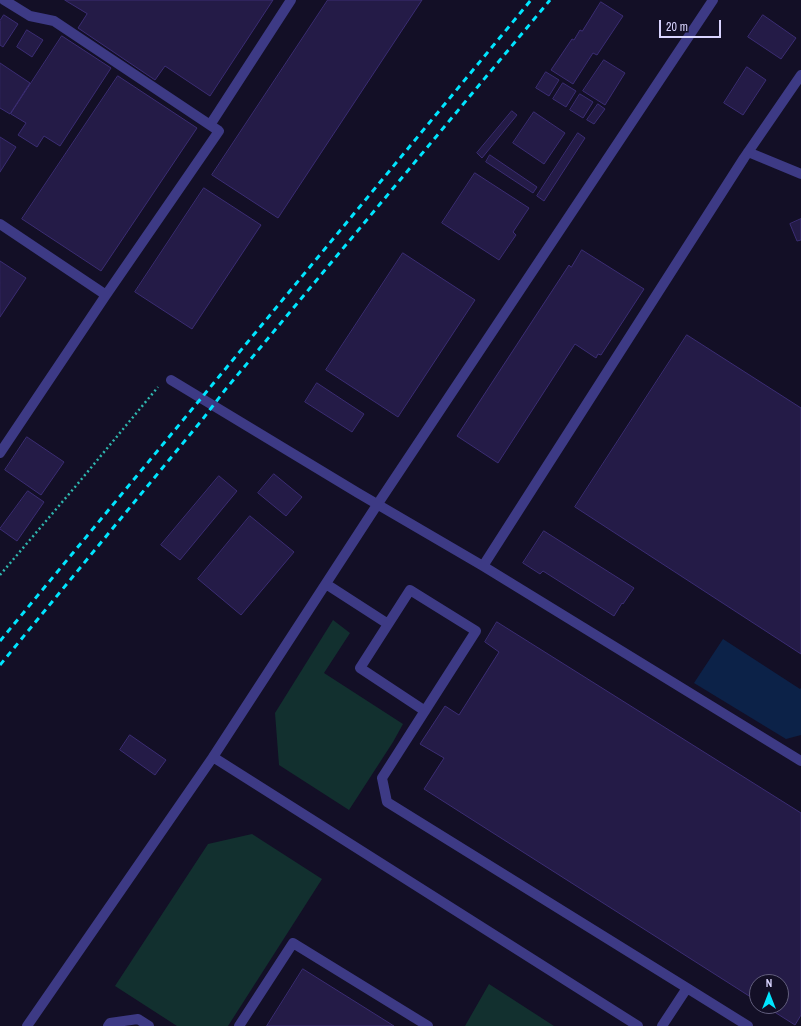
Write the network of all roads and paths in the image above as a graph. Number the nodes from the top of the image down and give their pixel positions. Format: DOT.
graph roads {
  1 [pos="4,0"];
  2 [pos="291,0"];
  3 [pos="713,0"];
  4 [pos="801,75"];
  5 [pos="210,125"];
  6 [pos="748,152"];
  7 [pos="801,174"];
  8 [pos="0,224"];
  9 [pos="106,295"];
  10 [pos="171,380"];
  11 [pos="0,453"];
  12 [pos="377,505"];
  13 [pos="483,566"];
  14 [pos="0,575"];
  15 [pos="326,584"];
  16 [pos="388,624"];
  17 [pos="425,711"];
  18 [pos="213,757"];
  19 [pos="800,759"];
  20 [pos="687,988"];
  21 [pos="27,1026"];
  22 [pos="108,1026"];
  23 [pos="149,1026"];
  24 [pos="238,1026"];
  25 [pos="428,1026"];
  26 [pos="638,1026"];
  27 [pos="662,1026"];
  28 [pos="748,1026"];
  1 -- 5 [label="street"];
  2 -- 5 [label="street"];
  3 -- 12 [label="street"];
  4 -- 6 [label="street"];
  5 -- 9 [label="street"];
  6 -- 7 [label="street"];
  6 -- 13 [label="street"];
  8 -- 9 [label="street"];
  9 -- 11 [label="street"];
  10 -- 12 [label="street"];
  10 -- 14 [label="path"];
  12 -- 13 [label="street"];
  12 -- 15 [label="street"];
  13 -- 19 [label="street"];
  15 -- 16 [label="street"];
  15 -- 18 [label="street"];
  16 -- 17 [label="street"];
  16 -- 17 [label="street"];
  17 -- 20 [label="street"];
  18 -- 21 [label="street"];
  18 -- 26 [label="street"];
  20 -- 27 [label="street"];
  20 -- 28 [label="street"];
  22 -- 23 [label="street"];
  24 -- 25 [label="street"];
}
